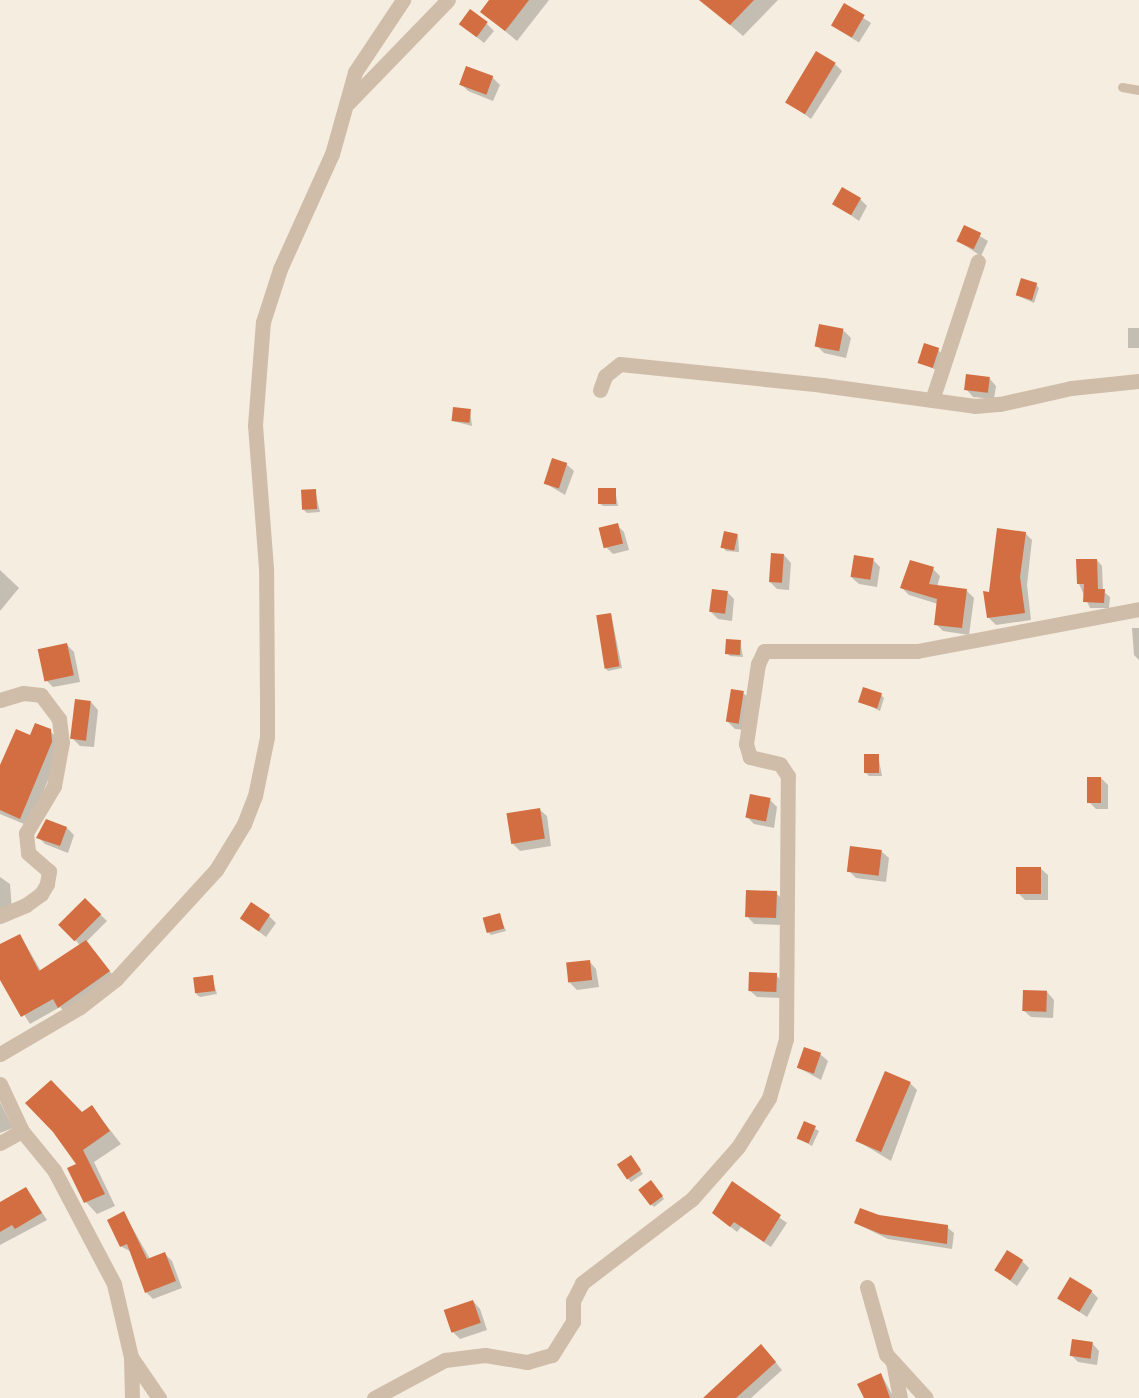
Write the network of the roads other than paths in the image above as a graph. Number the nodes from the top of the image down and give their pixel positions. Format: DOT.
graph roads {
  1 [pos="403,0"];
  2 [pos="448,0"];
  3 [pos="1122,87"];
  4 [pos="1139,90"];
  5 [pos="347,104"];
  6 [pos="978,261"];
  7 [pos="1139,381"];
  8 [pos="600,390"];
  9 [pos="932,400"];
  10 [pos="1139,609"];
  11 [pos="0,700"];
  12 [pos="0,916"];
  13 [pos="0,1054"];
  14 [pos="0,1084"];
  15 [pos="22,1131"];
  16 [pos="0,1143"];
  17 [pos="867,1287"];
  18 [pos="131,1357"];
  19 [pos="893,1362"];
  20 [pos="132,1398"];
  21 [pos="159,1398"];
  22 [pos="375,1398"];
  23 [pos="900,1398"];
  24 [pos="926,1398"];
  1 -- 5 [label="street"];
  2 -- 5 [label="street"];
  3 -- 4 [label="lane"];
  5 -- 13 [label="street"];
  6 -- 9 [label="street"];
  7 -- 9 [label="street"];
  8 -- 9 [label="street"];
  10 -- 22 [label="street"];
  11 -- 12 [label="street"];
  14 -- 15 [label="street"];
  15 -- 16 [label="street"];
  15 -- 18 [label="street"];
  17 -- 19 [label="street"];
  18 -- 20 [label="street"];
  18 -- 21 [label="street"];
  19 -- 23 [label="street"];
  19 -- 24 [label="street"];
}
